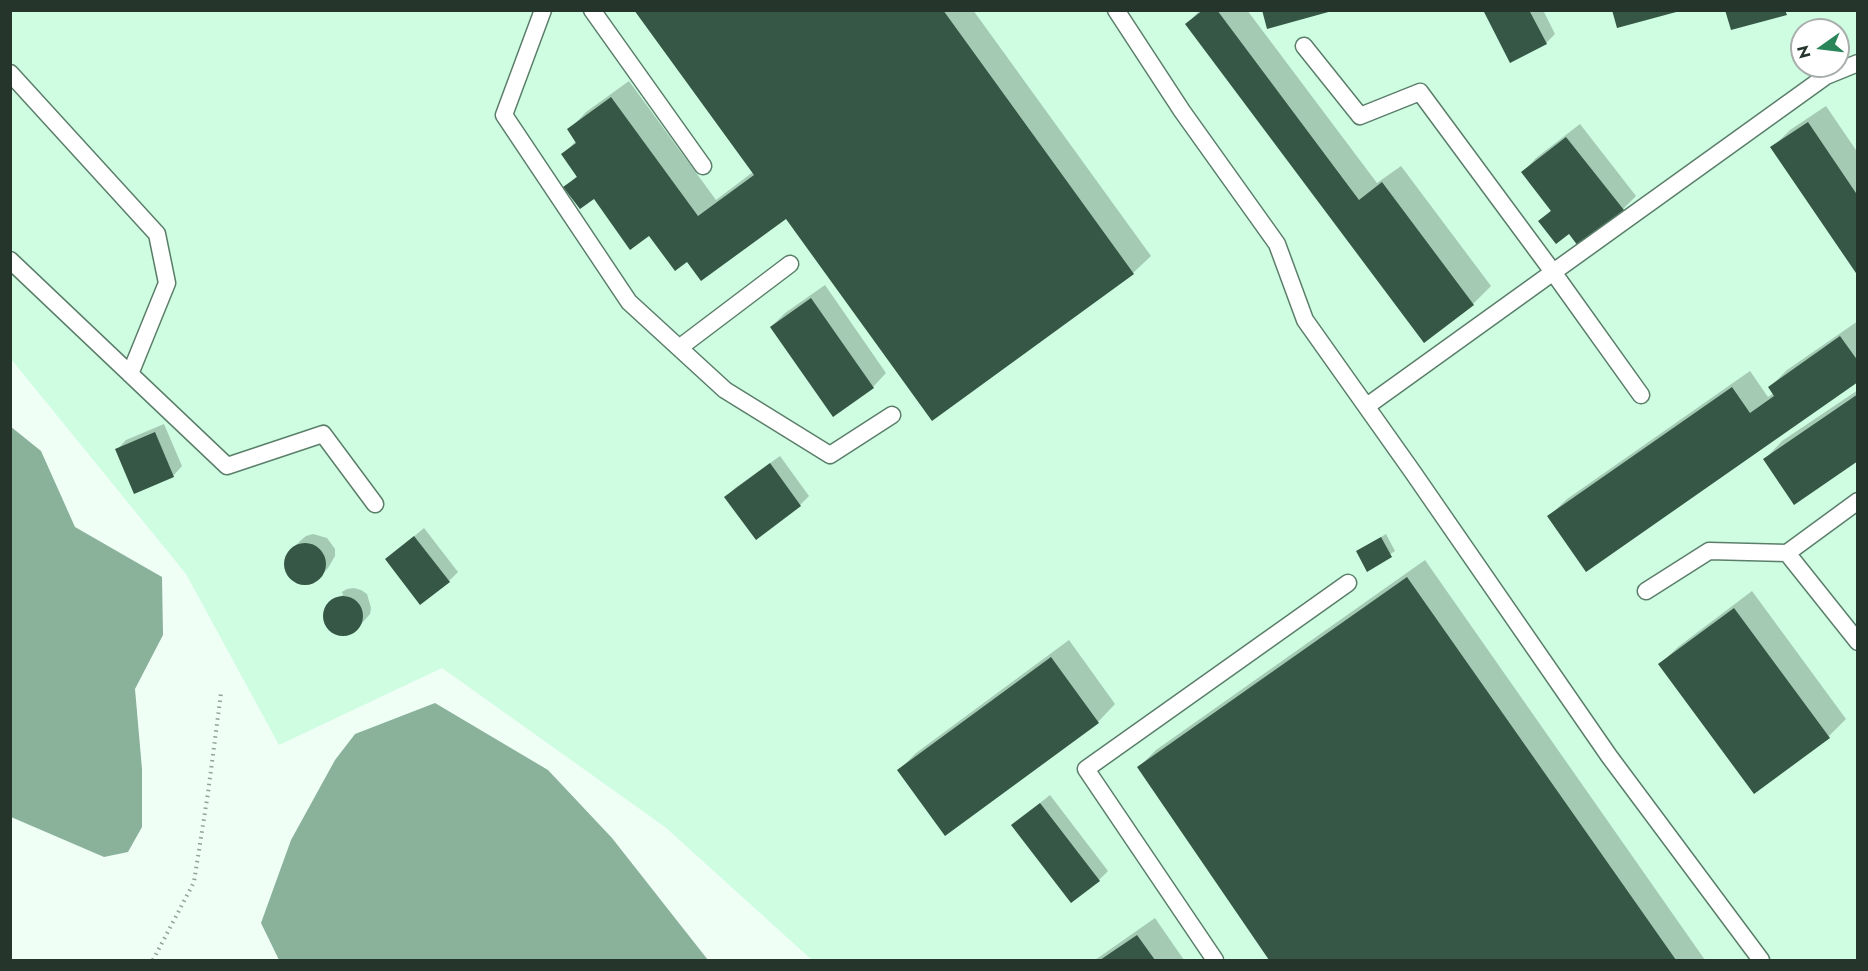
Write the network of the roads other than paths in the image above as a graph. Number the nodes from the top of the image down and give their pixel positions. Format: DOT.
graph roads {
  1 [pos="543,10"];
  2 [pos="592,10"];
  3 [pos="1116,10"];
  4 [pos="1304,46"];
  5 [pos="1857,63"];
  6 [pos="10,73"];
  7 [pos="703,166"];
  8 [pos="10,260"];
  9 [pos="790,264"];
  10 [pos="1553,272"];
  11 [pos="679,348"];
  12 [pos="130,374"];
  13 [pos="1641,395"];
  14 [pos="1366,406"];
  15 [pos="892,415"];
  16 [pos="1857,501"];
  17 [pos="375,504"];
  18 [pos="1787,553"];
  19 [pos="1348,583"];
  20 [pos="1646,591"];
  21 [pos="1857,642"];
  22 [pos="1215,960"];
  23 [pos="1761,960"];
  1 -- 11 [label="lane"];
  2 -- 7 [label="lane"];
  3 -- 14 [label="lane"];
  4 -- 10 [label="lane"];
  5 -- 10 [label="lane"];
  6 -- 12 [label="lane"];
  8 -- 12 [label="lane"];
  9 -- 11 [label="lane"];
  10 -- 13 [label="lane"];
  10 -- 14 [label="lane"];
  11 -- 15 [label="lane"];
  12 -- 17 [label="lane"];
  14 -- 23 [label="lane"];
  16 -- 18 [label="lane"];
  18 -- 20 [label="lane"];
  18 -- 21 [label="lane"];
  19 -- 22 [label="lane"];
}
